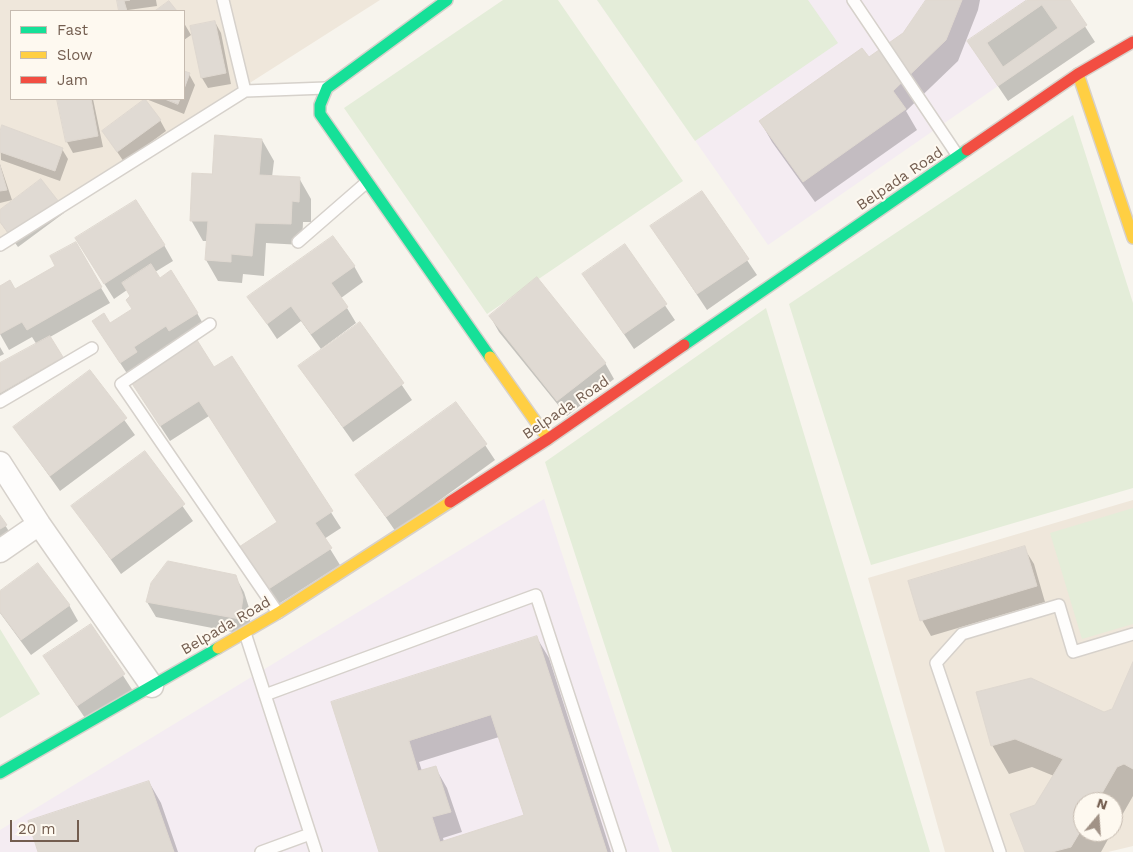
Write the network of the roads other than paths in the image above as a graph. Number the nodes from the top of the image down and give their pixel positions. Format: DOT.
graph roads {
  1 [pos="223,0"];
  2 [pos="447,0"];
  3 [pos="853,0"];
  4 [pos="1133,42"];
  5 [pos="1078,74"];
  6 [pos="327,88"];
  7 [pos="245,91"];
  8 [pos="958,157"];
  9 [pos="368,182"];
  10 [pos="1133,238"];
  11 [pos="298,242"];
  12 [pos="0,245"];
  13 [pos="210,324"];
  14 [pos="92,348"];
  15 [pos="0,402"];
  16 [pos="548,438"];
  17 [pos="0,463"];
  18 [pos="39,524"];
  19 [pos="0,552"];
  20 [pos="278,613"];
  21 [pos="245,633"];
  22 [pos="1133,634"];
  23 [pos="152,686"];
  24 [pos="265,694"];
  25 [pos="0,773"];
  26 [pos="310,834"];
  27 [pos="260,852"];
  28 [pos="316,852"];
  29 [pos="620,852"];
  30 [pos="1000,852"];
  1 -- 7 [label="lane"];
  2 -- 6 [label="street"];
  3 -- 8 [label="lane"];
  4 -- 5 [label="street, Belpada Road"];
  5 -- 8 [label="street, Belpada Road"];
  5 -- 10 [label="street"];
  6 -- 7 [label="lane"];
  6 -- 9 [label="street"];
  7 -- 12 [label="lane"];
  8 -- 16 [label="street, Belpada Road"];
  9 -- 11 [label="lane"];
  9 -- 16 [label="street"];
  13 -- 20 [label="lane"];
  14 -- 15 [label="lane"];
  16 -- 20 [label="street, Belpada Road"];
  17 -- 18 [label="street"];
  18 -- 19 [label="street"];
  18 -- 23 [label="street"];
  20 -- 21 [label="street, Belpada Road"];
  21 -- 23 [label="street, Belpada Road"];
  21 -- 24 [label="lane"];
  22 -- 30 [label="lane"];
  23 -- 25 [label="street, Belpada Road"];
  24 -- 26 [label="lane"];
  24 -- 29 [label="lane"];
  26 -- 27 [label="lane"];
  26 -- 28 [label="lane"];
}
